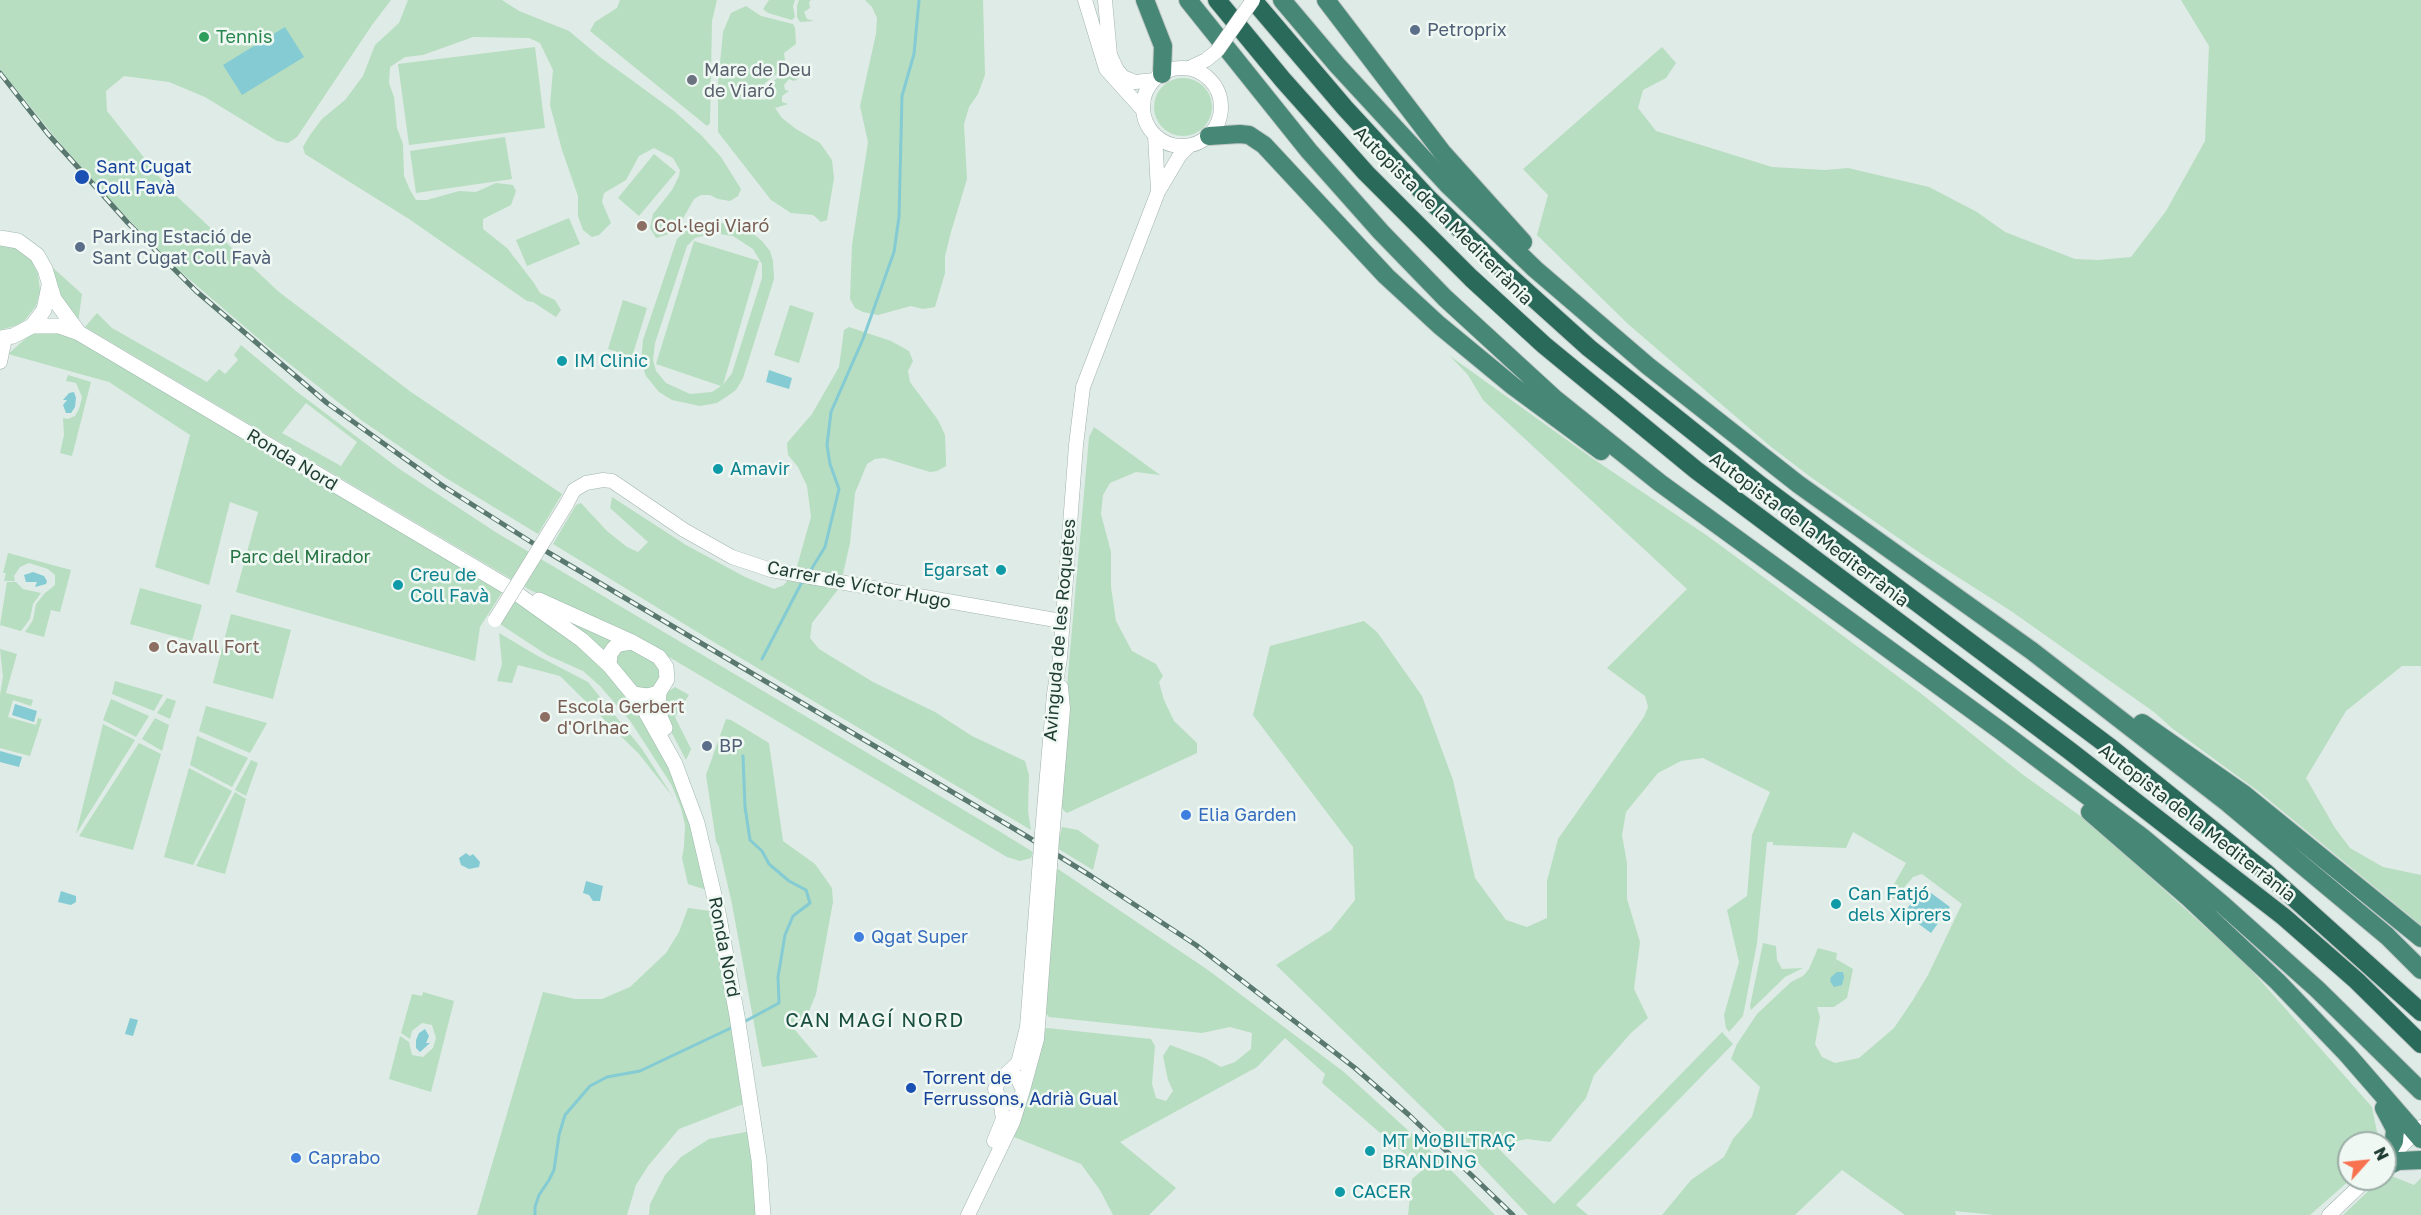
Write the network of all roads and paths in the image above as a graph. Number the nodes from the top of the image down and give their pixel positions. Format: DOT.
graph roads {
  1 [pos="1085,0"];
  2 [pos="1105,0"];
  3 [pos="1145,0"];
  4 [pos="1188,0"];
  5 [pos="1217,0"];
  6 [pos="1253,0"];
  7 [pos="1282,0"];
  8 [pos="1326,0"];
  9 [pos="1216,51"];
  10 [pos="1189,69"];
  11 [pos="1158,77"];
  12 [pos="1213,83"];
  13 [pos="1143,110"];
  14 [pos="1155,135"];
  15 [pos="1209,136"];
  16 [pos="1190,146"];
  17 [pos="1158,192"];
  18 [pos="0,238"];
  19 [pos="49,286"];
  20 [pos="32,326"];
  21 [pos="79,333"];
  22 [pos="3,338"];
  23 [pos="0,362"];
  24 [pos="1648,366"];
  25 [pos="1689,504"];
  26 [pos="506,586"];
  27 [pos="495,620"];
  28 [pos="1061,621"];
  29 [pos="632,642"];
  30 [pos="2031,651"];
  31 [pos="610,666"];
  32 [pos="659,692"];
  33 [pos="633,694"];
  34 [pos="2001,731"];
  35 [pos="1045,862"];
  36 [pos="2284,917"];
  37 [pos="2421,938"];
  38 [pos="2421,970"];
  39 [pos="2421,1012"];
  40 [pos="2313,1018"];
  41 [pos="742,1023"];
  42 [pos="2421,1044"];
  43 [pos="2347,1054"];
  44 [pos="2421,1059"];
  45 [pos="1005,1075"];
  46 [pos="2421,1091"];
  47 [pos="1021,1094"];
  48 [pos="1000,1100"];
  49 [pos="2420,1129"];
  50 [pos="2395,1131"];
  51 [pos="759,1138"];
  52 [pos="2397,1151"];
  53 [pos="2421,1160"];
  54 [pos="2397,1161"];
  55 [pos="2354,1191"];
  56 [pos="763,1215"];
  57 [pos="771,1215"];
  58 [pos="958,1215"];
  59 [pos="968,1215"];
  60 [pos="2329,1215"];
  1 -- 13 [label="street"];
  2 -- 11 [label="street"];
  3 -- 11 [label="highway"];
  4 -- 25 [label="highway"];
  5 -- 36 [label="highway, Autopista de la Mediterrània"];
  6 -- 9 [label="street, bridge"];
  6 -- 39 [label="highway, Autopista de la Mediterrània"];
  7 -- 24 [label="highway"];
  8 -- 24 [label="highway"];
  9 -- 10 [label="street"];
  9 -- 12 [label="street"];
  10 -- 11 [label="street"];
  10 -- 12 [label="street"];
  11 -- 13 [label="street"];
  12 -- 15 [label="street"];
  13 -- 14 [label="street"];
  14 -- 16 [label="street"];
  14 -- 17 [label="street, Avinguda de les Roquetes"];
  15 -- 16 [label="street"];
  15 -- 25 [label="highway"];
  16 -- 17 [label="street, Avinguda de les Roquetes"];
  17 -- 28 [label="street, Avinguda de les Roquetes"];
  18 -- 19 [label="main road, Ronda Nord"];
  19 -- 20 [label="main road"];
  19 -- 21 [label="main road, Ronda Nord"];
  20 -- 21 [label="main road, Ronda Nord"];
  20 -- 22 [label="main road, Ronda Nord"];
  21 -- 26 [label="main road, Ronda Nord"];
  22 -- 23 [label="street"];
  24 -- 30 [label="highway"];
  25 -- 34 [label="highway"];
  26 -- 29 [label="main road, Ronda Nord"];
  26 -- 31 [label="main road, Ronda Nord"];
  27 -- 28 [label="street, Carrer de Víctor Hugo, bridge"];
  28 -- 35 [label="street, Avinguda de les Roquetes, bridge"];
  29 -- 31 [label="main road"];
  29 -- 32 [label="main road, Ronda Nord"];
  30 -- 37 [label="highway"];
  30 -- 38 [label="highway"];
  31 -- 33 [label="main road, Ronda Nord"];
  32 -- 33 [label="main road"];
  32 -- 41 [label="main road, Ronda Nord"];
  33 -- 41 [label="main road, Ronda Nord"];
  34 -- 40 [label="highway"];
  34 -- 46 [label="highway"];
  35 -- 45 [label="street, Avinguda de les Roquetes"];
  35 -- 47 [label="street, Avinguda de les Roquetes"];
  36 -- 42 [label="highway, Autopista de la Mediterrània"];
  36 -- 44 [label="highway"];
  40 -- 43 [label="highway"];
  40 -- 49 [label="highway"];
  41 -- 51 [label="main road, Ronda Nord"];
  43 -- 49 [label="highway"];
  43 -- 50 [label="highway"];
  45 -- 47 [label="street"];
  45 -- 48 [label="street"];
  47 -- 48 [label="street"];
  47 -- 59 [label="street, Avinguda de les Roquetes"];
  48 -- 58 [label="street"];
  49 -- 52 [label="street"];
  51 -- 56 [label="main road, Ronda Nord"];
  51 -- 57 [label="main road, Ronda Nord"];
  53 -- 54 [label="highway"];
  55 -- 60 [label="street"];
}
